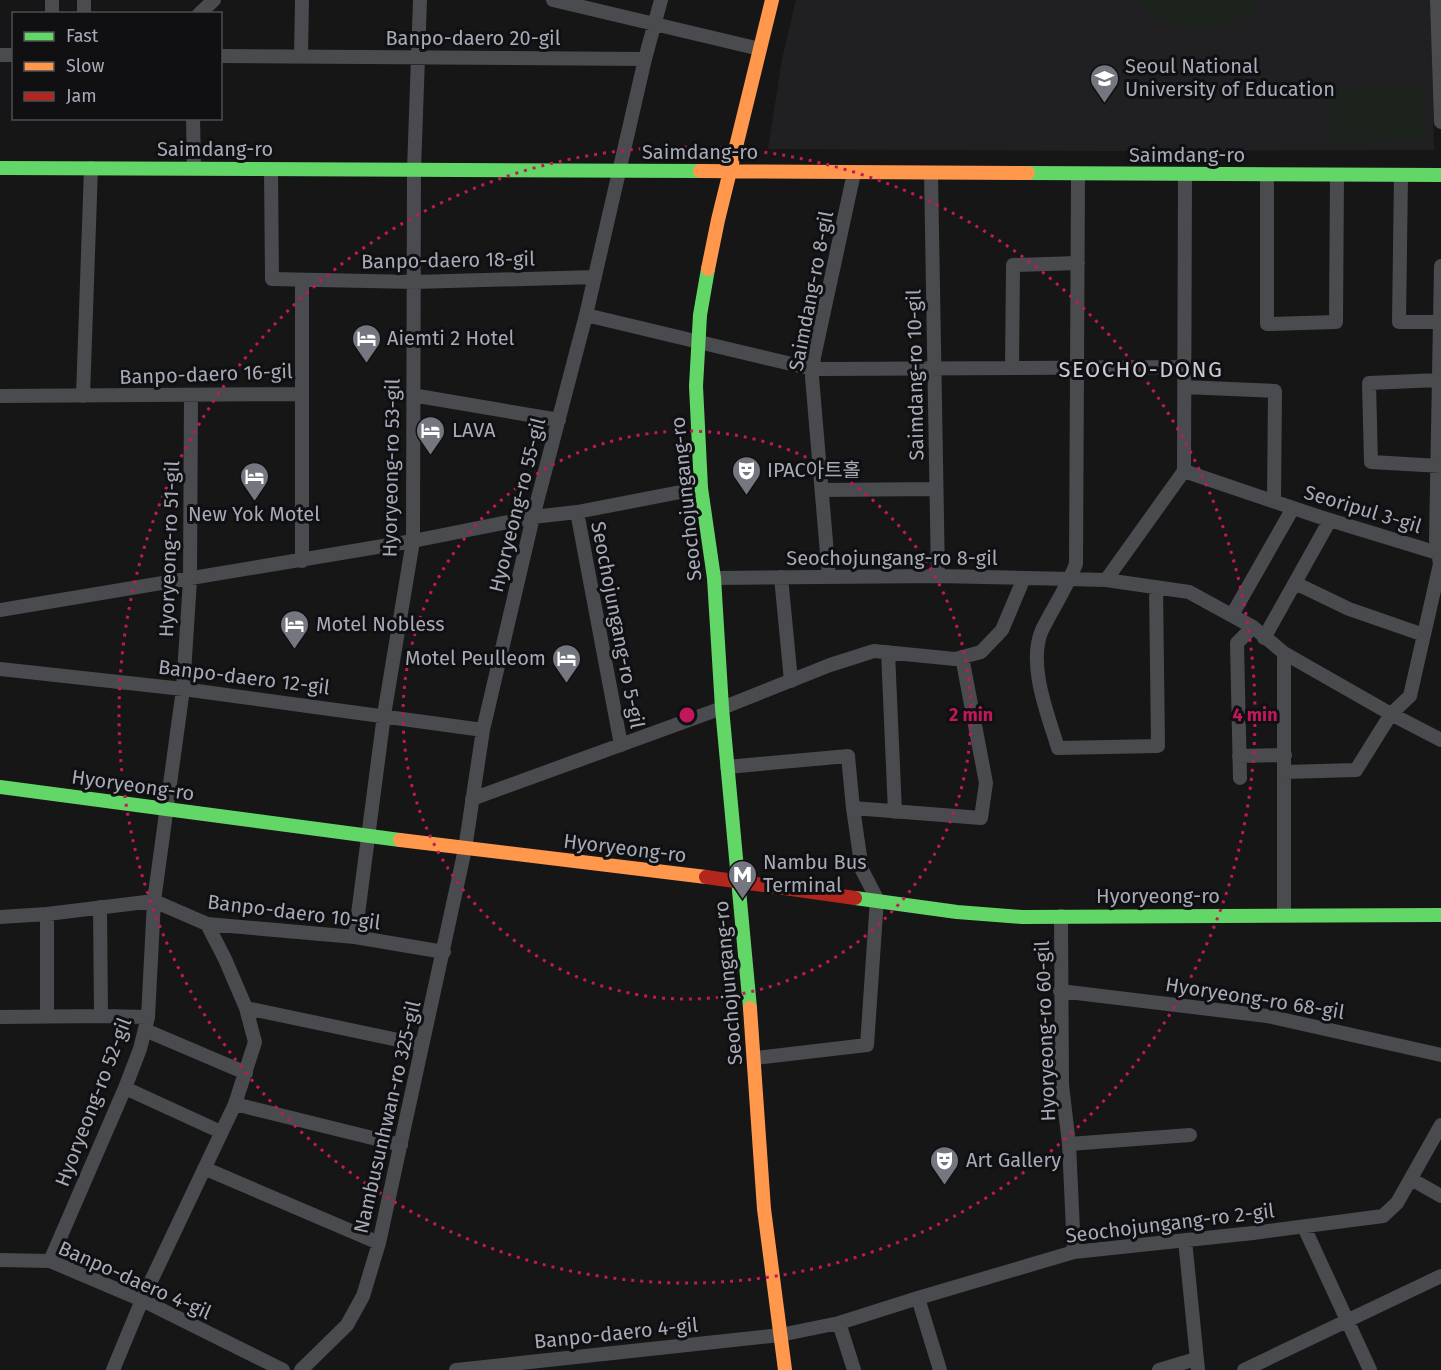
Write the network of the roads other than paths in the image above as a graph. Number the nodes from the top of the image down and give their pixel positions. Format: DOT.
graph roads {
  1 [pos="214,0"];
  2 [pos="303,0"];
  3 [pos="420,0"];
  4 [pos="553,0"];
  5 [pos="662,0"];
  6 [pos="771,0"];
  7 [pos="1437,0"];
  8 [pos="201,12"];
  9 [pos="656,25"];
  10 [pos="760,49"];
  11 [pos="222,56"];
  12 [pos="301,56"];
  13 [pos="418,57"];
  14 [pos="645,59"];
  15 [pos="194,120"];
  16 [pos="1441,122"];
  17 [pos="0,168"];
  18 [pos="92,168"];
  19 [pos="194,168"];
  20 [pos="271,169"];
  21 [pos="414,170"];
  22 [pos="731,171"];
  23 [pos="620,172"];
  24 [pos="854,173"];
  25 [pos="931,173"];
  26 [pos="1078,174"];
  27 [pos="1185,174"];
  28 [pos="1267,175"];
  29 [pos="1337,175"];
  30 [pos="1401,175"];
  31 [pos="1441,175"];
  32 [pos="1078,263"];
  33 [pos="1441,266"];
  34 [pos="595,277"];
  35 [pos="303,280"];
  36 [pos="414,282"];
  37 [pos="586,315"];
  38 [pos="1440,322"];
  39 [pos="698,341"];
  40 [pos="1078,366"];
  41 [pos="1012,367"];
  42 [pos="1184,367"];
  43 [pos="813,368"];
  44 [pos="934,368"];
  45 [pos="1439,380"];
  46 [pos="1184,387"];
  47 [pos="301,394"];
  48 [pos="412,395"];
  49 [pos="0,396"];
  50 [pos="83,396"];
  51 [pos="191,396"];
  52 [pos="559,420"];
  53 [pos="1439,466"];
  54 [pos="1184,471"];
  55 [pos="701,488"];
  56 [pos="936,489"];
  57 [pos="822,490"];
  58 [pos="1275,501"];
  59 [pos="1293,508"];
  60 [pos="577,512"];
  61 [pos="532,517"];
  62 [pos="1330,520"];
  63 [pos="413,541"];
  64 [pos="1440,553"];
  65 [pos="302,561"];
  66 [pos="938,576"];
  67 [pos="781,577"];
  68 [pos="829,577"];
  69 [pos="714,578"];
  70 [pos="1024,578"];
  71 [pos="1070,579"];
  72 [pos="190,580"];
  73 [pos="1106,580"];
  74 [pos="1295,583"];
  75 [pos="1156,587"];
  76 [pos="0,610"];
  77 [pos="1232,615"];
  78 [pos="1253,627"];
  79 [pos="1424,635"];
  80 [pos="1264,638"];
  81 [pos="888,652"];
  82 [pos="1284,653"];
  83 [pos="962,657"];
  84 [pos="0,669"];
  85 [pos="791,681"];
  86 [pos="183,688"];
  87 [pos="722,708"];
  88 [pos="1391,714"];
  89 [pos="384,716"];
  90 [pos="483,730"];
  91 [pos="1441,740"];
  92 [pos="621,745"];
  93 [pos="1285,755"];
  94 [pos="1239,756"];
  95 [pos="727,767"];
  96 [pos="1285,772"];
  97 [pos="1240,778"];
  98 [pos="0,787"];
  99 [pos="472,799"];
  100 [pos="853,808"];
  101 [pos="167,810"];
  102 [pos="895,812"];
  103 [pos="369,836"];
  104 [pos="465,849"];
  105 [pos="738,881"];
  106 [pos="877,900"];
  107 [pos="154,901"];
  108 [pos="100,908"];
  109 [pos="47,914"];
  110 [pos="1284,915"];
  111 [pos="1441,915"];
  112 [pos="1061,916"];
  113 [pos="0,917"];
  114 [pos="207,924"];
  115 [pos="355,937"];
  116 [pos="444,952"];
  117 [pos="1060,991"];
  118 [pos="246,1008"];
  119 [pos="47,1016"];
  120 [pos="101,1016"];
  121 [pos="0,1017"];
  122 [pos="146,1024"];
  123 [pos="422,1045"];
  124 [pos="1441,1055"];
  125 [pos="754,1058"];
  126 [pos="246,1073"];
  127 [pos="124,1088"];
  128 [pos="235,1104"];
  129 [pos="1441,1125"];
  130 [pos="221,1132"];
  131 [pos="1190,1135"];
  132 [pos="1069,1144"];
  133 [pos="400,1145"];
  134 [pos="206,1168"];
  135 [pos="1411,1179"];
  136 [pos="1441,1196"];
  137 [pos="1304,1227"];
  138 [pos="1185,1240"];
  139 [pos="379,1244"];
  140 [pos="1074,1252"];
  141 [pos="0,1260"];
  142 [pos="50,1261"];
  143 [pos="1441,1276"];
  144 [pos="918,1298"];
  145 [pos="142,1300"];
  146 [pos="1346,1322"];
  147 [pos="839,1323"];
  148 [pos="780,1335"];
  149 [pos="1197,1364"];
  150 [pos="541,1365"];
  151 [pos="113,1370"];
  152 [pos="283,1370"];
  153 [pos="301,1370"];
  154 [pos="456,1370"];
  155 [pos="785,1370"];
  156 [pos="854,1370"];
  157 [pos="940,1370"];
  158 [pos="1159,1370"];
  159 [pos="1244,1370"];
  160 [pos="1370,1370"];
  1 -- 8 [label="street"];
  2 -- 12 [label="street"];
  3 -- 13 [label="street, Hyoryeong-ro 53-gil"];
  4 -- 9 [label="street"];
  5 -- 9 [label="street, Hyoryeong-ro 55-gil"];
  6 -- 10 [label="main road, Seochojungang-ro"];
  7 -- 16 [label="street"];
  9 -- 10 [label="street"];
  9 -- 14 [label="street, Hyoryeong-ro 55-gil"];
  10 -- 22 [label="main road, Seochojungang-ro"];
  11 -- 12 [label="street, Banpo-daero 20-gil"];
  12 -- 13 [label="street, Banpo-daero 20-gil"];
  13 -- 14 [label="street, Banpo-daero 20-gil"];
  13 -- 21 [label="street, Hyoryeong-ro 53-gil"];
  14 -- 23 [label="street, Hyoryeong-ro 55-gil"];
  15 -- 19 [label="street"];
  17 -- 18 [label="main road, Saimdang-ro"];
  18 -- 19 [label="main road, Saimdang-ro"];
  18 -- 50 [label="street"];
  19 -- 20 [label="main road, Saimdang-ro"];
  20 -- 21 [label="main road, Saimdang-ro"];
  20 -- 35 [label="street, Banpo-daero 18-gil"];
  21 -- 23 [label="main road, Saimdang-ro"];
  21 -- 36 [label="street, Hyoryeong-ro 53-gil"];
  22 -- 23 [label="main road, Saimdang-ro"];
  22 -- 24 [label="main road, Saimdang-ro"];
  22 -- 39 [label="main road, Seochojungang-ro"];
  23 -- 34 [label="street, Hyoryeong-ro 55-gil"];
  24 -- 25 [label="main road, Saimdang-ro"];
  24 -- 43 [label="street, Saimdang-ro 8-gil"];
  25 -- 26 [label="main road, Saimdang-ro"];
  25 -- 44 [label="street, Saimdang-ro 10-gil"];
  26 -- 27 [label="main road, Saimdang-ro"];
  26 -- 32 [label="street"];
  27 -- 28 [label="main road, Saimdang-ro"];
  27 -- 42 [label="street"];
  28 -- 29 [label="main road, Saimdang-ro"];
  28 -- 29 [label="street"];
  29 -- 30 [label="main road, Saimdang-ro"];
  30 -- 31 [label="main road, Saimdang-ro"];
  30 -- 38 [label="street"];
  32 -- 40 [label="street"];
  32 -- 41 [label="street"];
  33 -- 38 [label="street"];
  34 -- 36 [label="street, Banpo-daero 18-gil"];
  34 -- 37 [label="street, Hyoryeong-ro 55-gil"];
  35 -- 36 [label="street, Banpo-daero 18-gil"];
  35 -- 47 [label="street, Banpo-daero 16-gil"];
  36 -- 48 [label="street, Hyoryeong-ro 53-gil"];
  37 -- 39 [label="street"];
  37 -- 52 [label="street, Hyoryeong-ro 55-gil"];
  38 -- 45 [label="street"];
  39 -- 43 [label="street"];
  39 -- 55 [label="main road, Seochojungang-ro"];
  40 -- 41 [label="street"];
  40 -- 42 [label="street"];
  40 -- 71 [label="street"];
  41 -- 44 [label="street"];
  42 -- 46 [label="street"];
  43 -- 44 [label="street"];
  43 -- 57 [label="street, Saimdang-ro 8-gil"];
  44 -- 56 [label="street, Saimdang-ro 10-gil"];
  45 -- 53 [label="street"];
  45 -- 53 [label="street"];
  46 -- 54 [label="street"];
  46 -- 58 [label="street, Seoripul 3-gil"];
  47 -- 51 [label="street, Banpo-daero 16-gil"];
  47 -- 65 [label="street"];
  48 -- 52 [label="street"];
  48 -- 63 [label="street, Hyoryeong-ro 53-gil"];
  49 -- 50 [label="street, Banpo-daero 16-gil"];
  50 -- 51 [label="street, Banpo-daero 16-gil"];
  51 -- 72 [label="street, Hyoryeong-ro 51-gil"];
  52 -- 61 [label="street, Hyoryeong-ro 55-gil"];
  53 -- 64 [label="street"];
  54 -- 58 [label="street, Seoripul 3-gil"];
  54 -- 73 [label="street"];
  55 -- 60 [label="street"];
  55 -- 69 [label="main road, Seochojungang-ro"];
  56 -- 57 [label="street"];
  56 -- 66 [label="street, Saimdang-ro 10-gil"];
  57 -- 68 [label="street, Saimdang-ro 8-gil"];
  58 -- 59 [label="street, Seoripul 3-gil"];
  59 -- 62 [label="street, Seoripul 3-gil"];
  59 -- 77 [label="street"];
  60 -- 61 [label="street"];
  60 -- 92 [label="street, Seochojungang-ro 5-gil"];
  61 -- 63 [label="street"];
  61 -- 90 [label="street, Hyoryeong-ro 55-gil"];
  62 -- 64 [label="street, Seoripul 3-gil"];
  62 -- 74 [label="street"];
  63 -- 65 [label="street"];
  63 -- 89 [label="street, Hyoryeong-ro 53-gil"];
  64 -- 79 [label="street"];
  65 -- 72 [label="street"];
  66 -- 68 [label="street, Seochojungang-ro 8-gil"];
  66 -- 70 [label="street, Seochojungang-ro 8-gil"];
  67 -- 68 [label="street, Seochojungang-ro 8-gil"];
  67 -- 69 [label="street, Seochojungang-ro 8-gil"];
  67 -- 85 [label="street"];
  69 -- 87 [label="main road, Seochojungang-ro"];
  70 -- 71 [label="street, Seochojungang-ro 8-gil"];
  70 -- 83 [label="street"];
  71 -- 73 [label="street, Seochojungang-ro 8-gil"];
  71 -- 75 [label="street"];
  72 -- 76 [label="street"];
  72 -- 86 [label="street, Hyoryeong-ro 51-gil"];
  73 -- 75 [label="street, Seochojungang-ro 8-gil"];
  74 -- 79 [label="street"];
  74 -- 80 [label="street"];
  75 -- 77 [label="street, Seochojungang-ro 8-gil"];
  77 -- 78 [label="street, Seochojungang-ro 8-gil"];
  78 -- 80 [label="street, Seochojungang-ro 8-gil"];
  78 -- 94 [label="street"];
  79 -- 88 [label="street"];
  80 -- 82 [label="street, Seochojungang-ro 8-gil"];
  81 -- 83 [label="street, Seochojungang-ro 5-gil"];
  81 -- 85 [label="street, Seochojungang-ro 5-gil"];
  81 -- 102 [label="street"];
  82 -- 88 [label="street, Seochojungang-ro 8-gil"];
  82 -- 93 [label="street"];
  83 -- 102 [label="street"];
  84 -- 86 [label="street, Banpo-daero 12-gil"];
  85 -- 87 [label="street, Seochojungang-ro 5-gil"];
  86 -- 89 [label="street, Banpo-daero 12-gil"];
  86 -- 101 [label="street, Hyoryeong-ro 51-gil"];
  87 -- 92 [label="street, Seochojungang-ro 5-gil"];
  87 -- 95 [label="main road, Seochojungang-ro"];
  88 -- 91 [label="street, Seochojungang-ro 8-gil"];
  88 -- 96 [label="street"];
  89 -- 90 [label="street, Banpo-daero 12-gil"];
  89 -- 103 [label="street, Hyoryeong-ro 53-gil"];
  90 -- 99 [label="street, Hyoryeong-ro 55-gil"];
  92 -- 99 [label="street, Seochojungang-ro 5-gil"];
  93 -- 94 [label="street"];
  93 -- 96 [label="street"];
  94 -- 97 [label="street"];
  95 -- 100 [label="street"];
  95 -- 105 [label="main road, Seochojungang-ro"];
  96 -- 110 [label="street"];
  98 -- 101 [label="main road, Hyoryeong-ro"];
  99 -- 104 [label="street, Hyoryeong-ro 55-gil"];
  100 -- 102 [label="street"];
  100 -- 106 [label="street"];
  101 -- 103 [label="main road, Hyoryeong-ro"];
  101 -- 107 [label="street, Hyoryeong-ro 52-gil"];
  103 -- 104 [label="main road, Hyoryeong-ro"];
  103 -- 115 [label="street"];
  104 -- 105 [label="main road, Hyoryeong-ro"];
  104 -- 116 [label="street, Nambusunhwan-ro 325-gil"];
  105 -- 106 [label="main road, Hyoryeong-ro"];
  105 -- 125 [label="main road, Seochojungang-ro"];
  106 -- 112 [label="main road, Hyoryeong-ro"];
  106 -- 125 [label="street"];
  107 -- 108 [label="street"];
  107 -- 114 [label="street, Banpo-daero 10-gil"];
  107 -- 122 [label="street, Hyoryeong-ro 52-gil"];
  108 -- 109 [label="street"];
  108 -- 120 [label="street"];
  109 -- 113 [label="street"];
  109 -- 119 [label="street"];
  110 -- 111 [label="main road, Hyoryeong-ro"];
  110 -- 112 [label="main road, Hyoryeong-ro"];
  112 -- 117 [label="street, Hyoryeong-ro 60-gil"];
  114 -- 115 [label="street, Banpo-daero 10-gil"];
  114 -- 118 [label="street"];
  115 -- 116 [label="street, Banpo-daero 10-gil"];
  116 -- 123 [label="street, Nambusunhwan-ro 325-gil"];
  117 -- 124 [label="street, Hyoryeong-ro 68-gil"];
  117 -- 132 [label="street, Hyoryeong-ro 60-gil"];
  118 -- 123 [label="street"];
  118 -- 126 [label="street"];
  119 -- 120 [label="street"];
  119 -- 121 [label="street"];
  120 -- 122 [label="street"];
  122 -- 126 [label="street"];
  122 -- 127 [label="street, Hyoryeong-ro 52-gil"];
  123 -- 133 [label="street, Nambusunhwan-ro 325-gil"];
  125 -- 148 [label="main road, Seochojungang-ro"];
  126 -- 128 [label="street"];
  127 -- 130 [label="street"];
  127 -- 142 [label="street, Hyoryeong-ro 52-gil"];
  128 -- 130 [label="street"];
  128 -- 133 [label="street"];
  129 -- 135 [label="street, Seochojungang-ro 2-gil"];
  130 -- 134 [label="street"];
  131 -- 132 [label="street, Hyoryeong-ro 60-gil"];
  132 -- 140 [label="street, Hyoryeong-ro 60-gil"];
  133 -- 139 [label="street, Nambusunhwan-ro 325-gil"];
  134 -- 139 [label="street"];
  134 -- 145 [label="street"];
  135 -- 136 [label="street"];
  135 -- 137 [label="street, Seochojungang-ro 2-gil"];
  137 -- 138 [label="street, Seochojungang-ro 2-gil"];
  137 -- 146 [label="street"];
  138 -- 140 [label="street, Seochojungang-ro 2-gil"];
  138 -- 149 [label="street"];
  139 -- 153 [label="street, Nambusunhwan-ro 325-gil"];
  140 -- 144 [label="street, Seochojungang-ro 2-gil"];
  141 -- 142 [label="street, Banpo-daero 4-gil"];
  142 -- 145 [label="street, Banpo-daero 4-gil"];
  143 -- 146 [label="street"];
  144 -- 147 [label="street, Seochojungang-ro 2-gil"];
  144 -- 157 [label="street"];
  145 -- 151 [label="street"];
  145 -- 152 [label="street, Banpo-daero 4-gil"];
  146 -- 159 [label="street"];
  146 -- 160 [label="street"];
  147 -- 148 [label="street, Seochojungang-ro 2-gil"];
  147 -- 156 [label="street"];
  148 -- 150 [label="street, Banpo-daero 4-gil"];
  148 -- 155 [label="main road, Seochojungang-ro"];
  149 -- 158 [label="street"];
  150 -- 154 [label="street, Banpo-daero 4-gil"];
}
